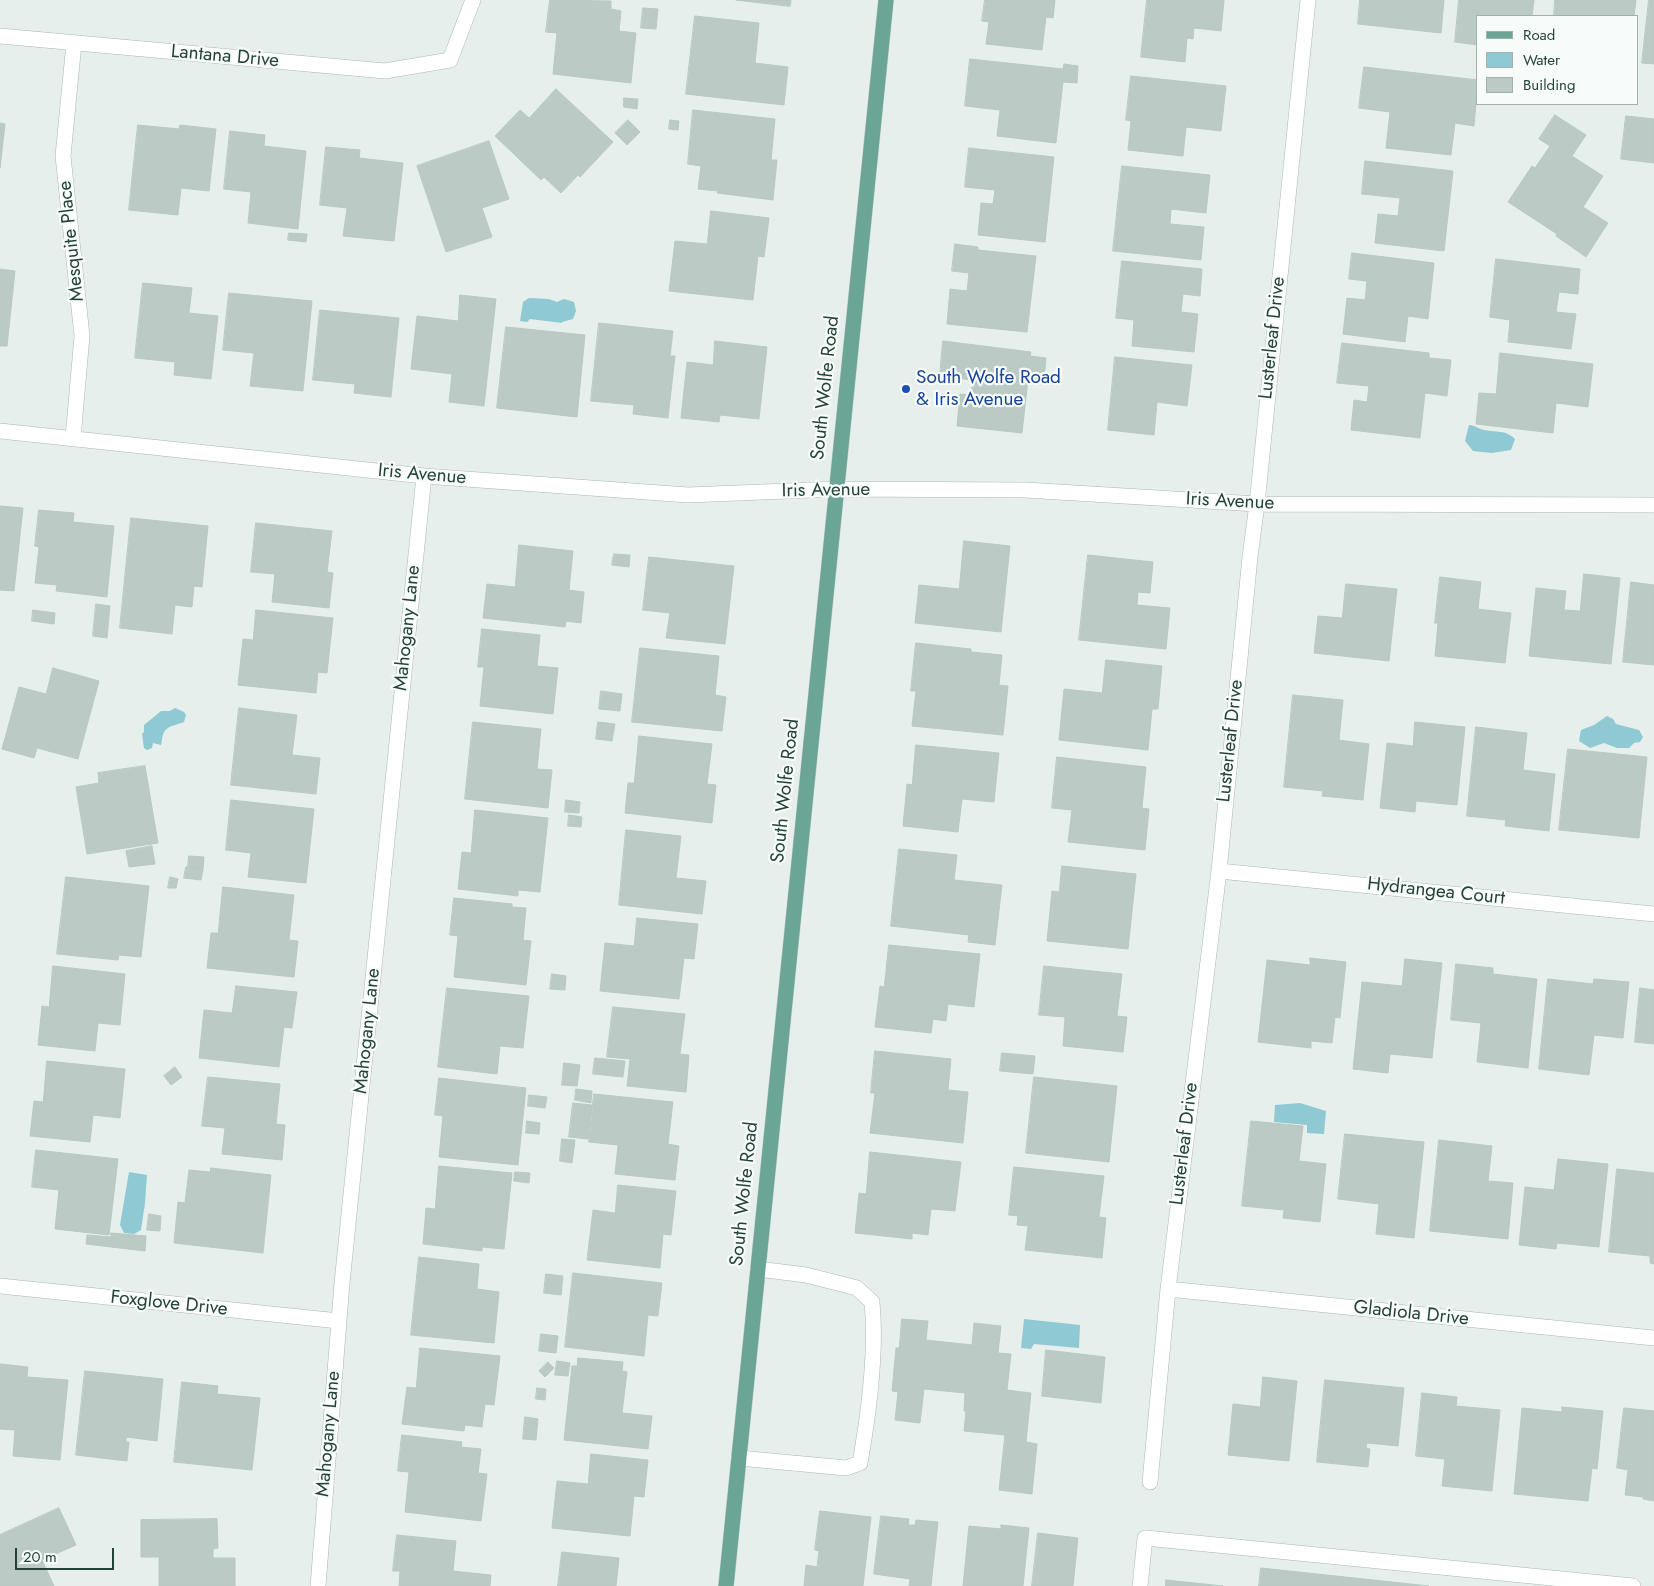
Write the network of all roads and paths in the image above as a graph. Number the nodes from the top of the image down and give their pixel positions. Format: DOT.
graph roads {
  1 [pos="473,0"];
  2 [pos="886,0"];
  3 [pos="1308,0"];
  4 [pos="0,36"];
  5 [pos="74,43"];
  6 [pos="0,431"];
  7 [pos="73,438"];
  8 [pos="424,476"];
  9 [pos="836,490"];
  10 [pos="1257,504"];
  11 [pos="1654,505"];
  12 [pos="1219,871"];
  13 [pos="1654,914"];
  14 [pos="758,1268"];
  15 [pos="0,1286"];
  16 [pos="1168,1289"];
  17 [pos="339,1321"];
  18 [pos="1654,1338"];
  19 [pos="739,1458"];
  20 [pos="1150,1482"];
  21 [pos="318,1586"];
  22 [pos="726,1586"];
  23 [pos="1140,1586"];
  24 [pos="1633,1586"];
  1 -- 5 [label="street, Lantana Drive"];
  2 -- 9 [label="main road, South Wolfe Road"];
  3 -- 10 [label="street, Lusterleaf Drive"];
  4 -- 5 [label="street, Lantana Drive"];
  5 -- 7 [label="street, Mesquite Place"];
  6 -- 7 [label="street, Iris Avenue"];
  7 -- 8 [label="street, Iris Avenue"];
  8 -- 9 [label="street, Iris Avenue"];
  8 -- 17 [label="street, Mahogany Lane"];
  9 -- 10 [label="street, Iris Avenue"];
  9 -- 14 [label="main road, South Wolfe Road"];
  10 -- 11 [label="street, Iris Avenue"];
  10 -- 12 [label="street, Lusterleaf Drive"];
  12 -- 13 [label="street, Hydrangea Court"];
  12 -- 16 [label="street, Lusterleaf Drive"];
  14 -- 19 [label="main road, South Wolfe Road"];
  14 -- 19 [label="street"];
  15 -- 17 [label="street, Foxglove Drive"];
  16 -- 18 [label="street, Gladiola Drive"];
  16 -- 20 [label="street, Lusterleaf Drive"];
  17 -- 21 [label="street, Mahogany Lane"];
  19 -- 22 [label="main road, South Wolfe Road"];
  23 -- 24 [label="street"];
}
